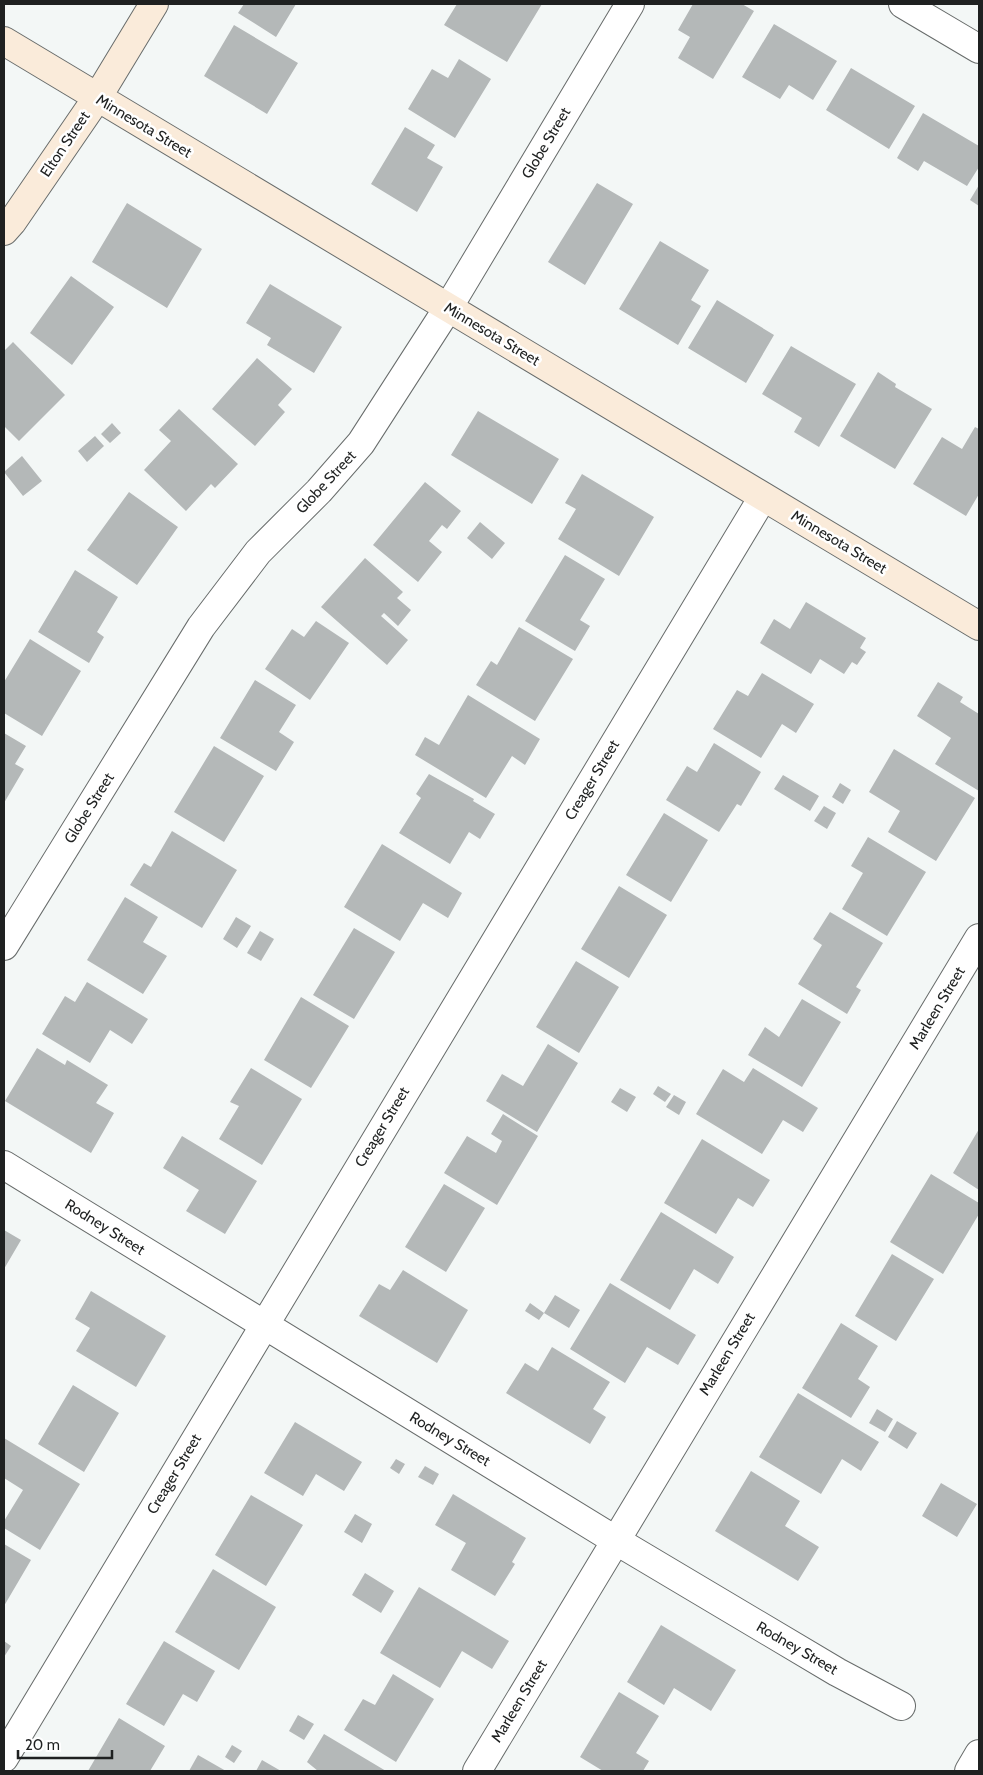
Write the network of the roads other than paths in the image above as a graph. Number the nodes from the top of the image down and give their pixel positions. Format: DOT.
graph roads {
  1 [pos="154,4"];
  2 [pos="630,4"];
  3 [pos="903,4"];
  4 [pos="4,41"];
  5 [pos="979,49"];
  6 [pos="97,98"];
  7 [pos="4,231"];
  8 [pos="448,308"];
  9 [pos="763,497"];
  10 [pos="979,626"];
  11 [pos="979,938"];
  12 [pos="4,946"];
  13 [pos="4,1165"];
  14 [pos="263,1325"];
  15 [pos="615,1540"];
  16 [pos="901,1706"];
  17 [pos="979,1754"];
  18 [pos="4,1758"];
  19 [pos="477,1771"];
  20 [pos="969,1771"];
  1 -- 6 [label="street, Elton Street"];
  2 -- 8 [label="street, Globe Street"];
  3 -- 5 [label="street"];
  4 -- 6 [label="street, Minnesota Street"];
  6 -- 7 [label="street, Elton Street"];
  6 -- 8 [label="street, Minnesota Street"];
  8 -- 9 [label="street, Minnesota Street"];
  8 -- 12 [label="street, Globe Street"];
  9 -- 10 [label="street, Minnesota Street"];
  9 -- 14 [label="street, Creager Street"];
  11 -- 15 [label="street, Marleen Street"];
  13 -- 14 [label="street, Rodney Street"];
  14 -- 15 [label="street, Rodney Street"];
  14 -- 18 [label="street, Creager Street"];
  15 -- 16 [label="street, Rodney Street"];
  15 -- 19 [label="street, Marleen Street"];
  17 -- 20 [label="street"];
}
